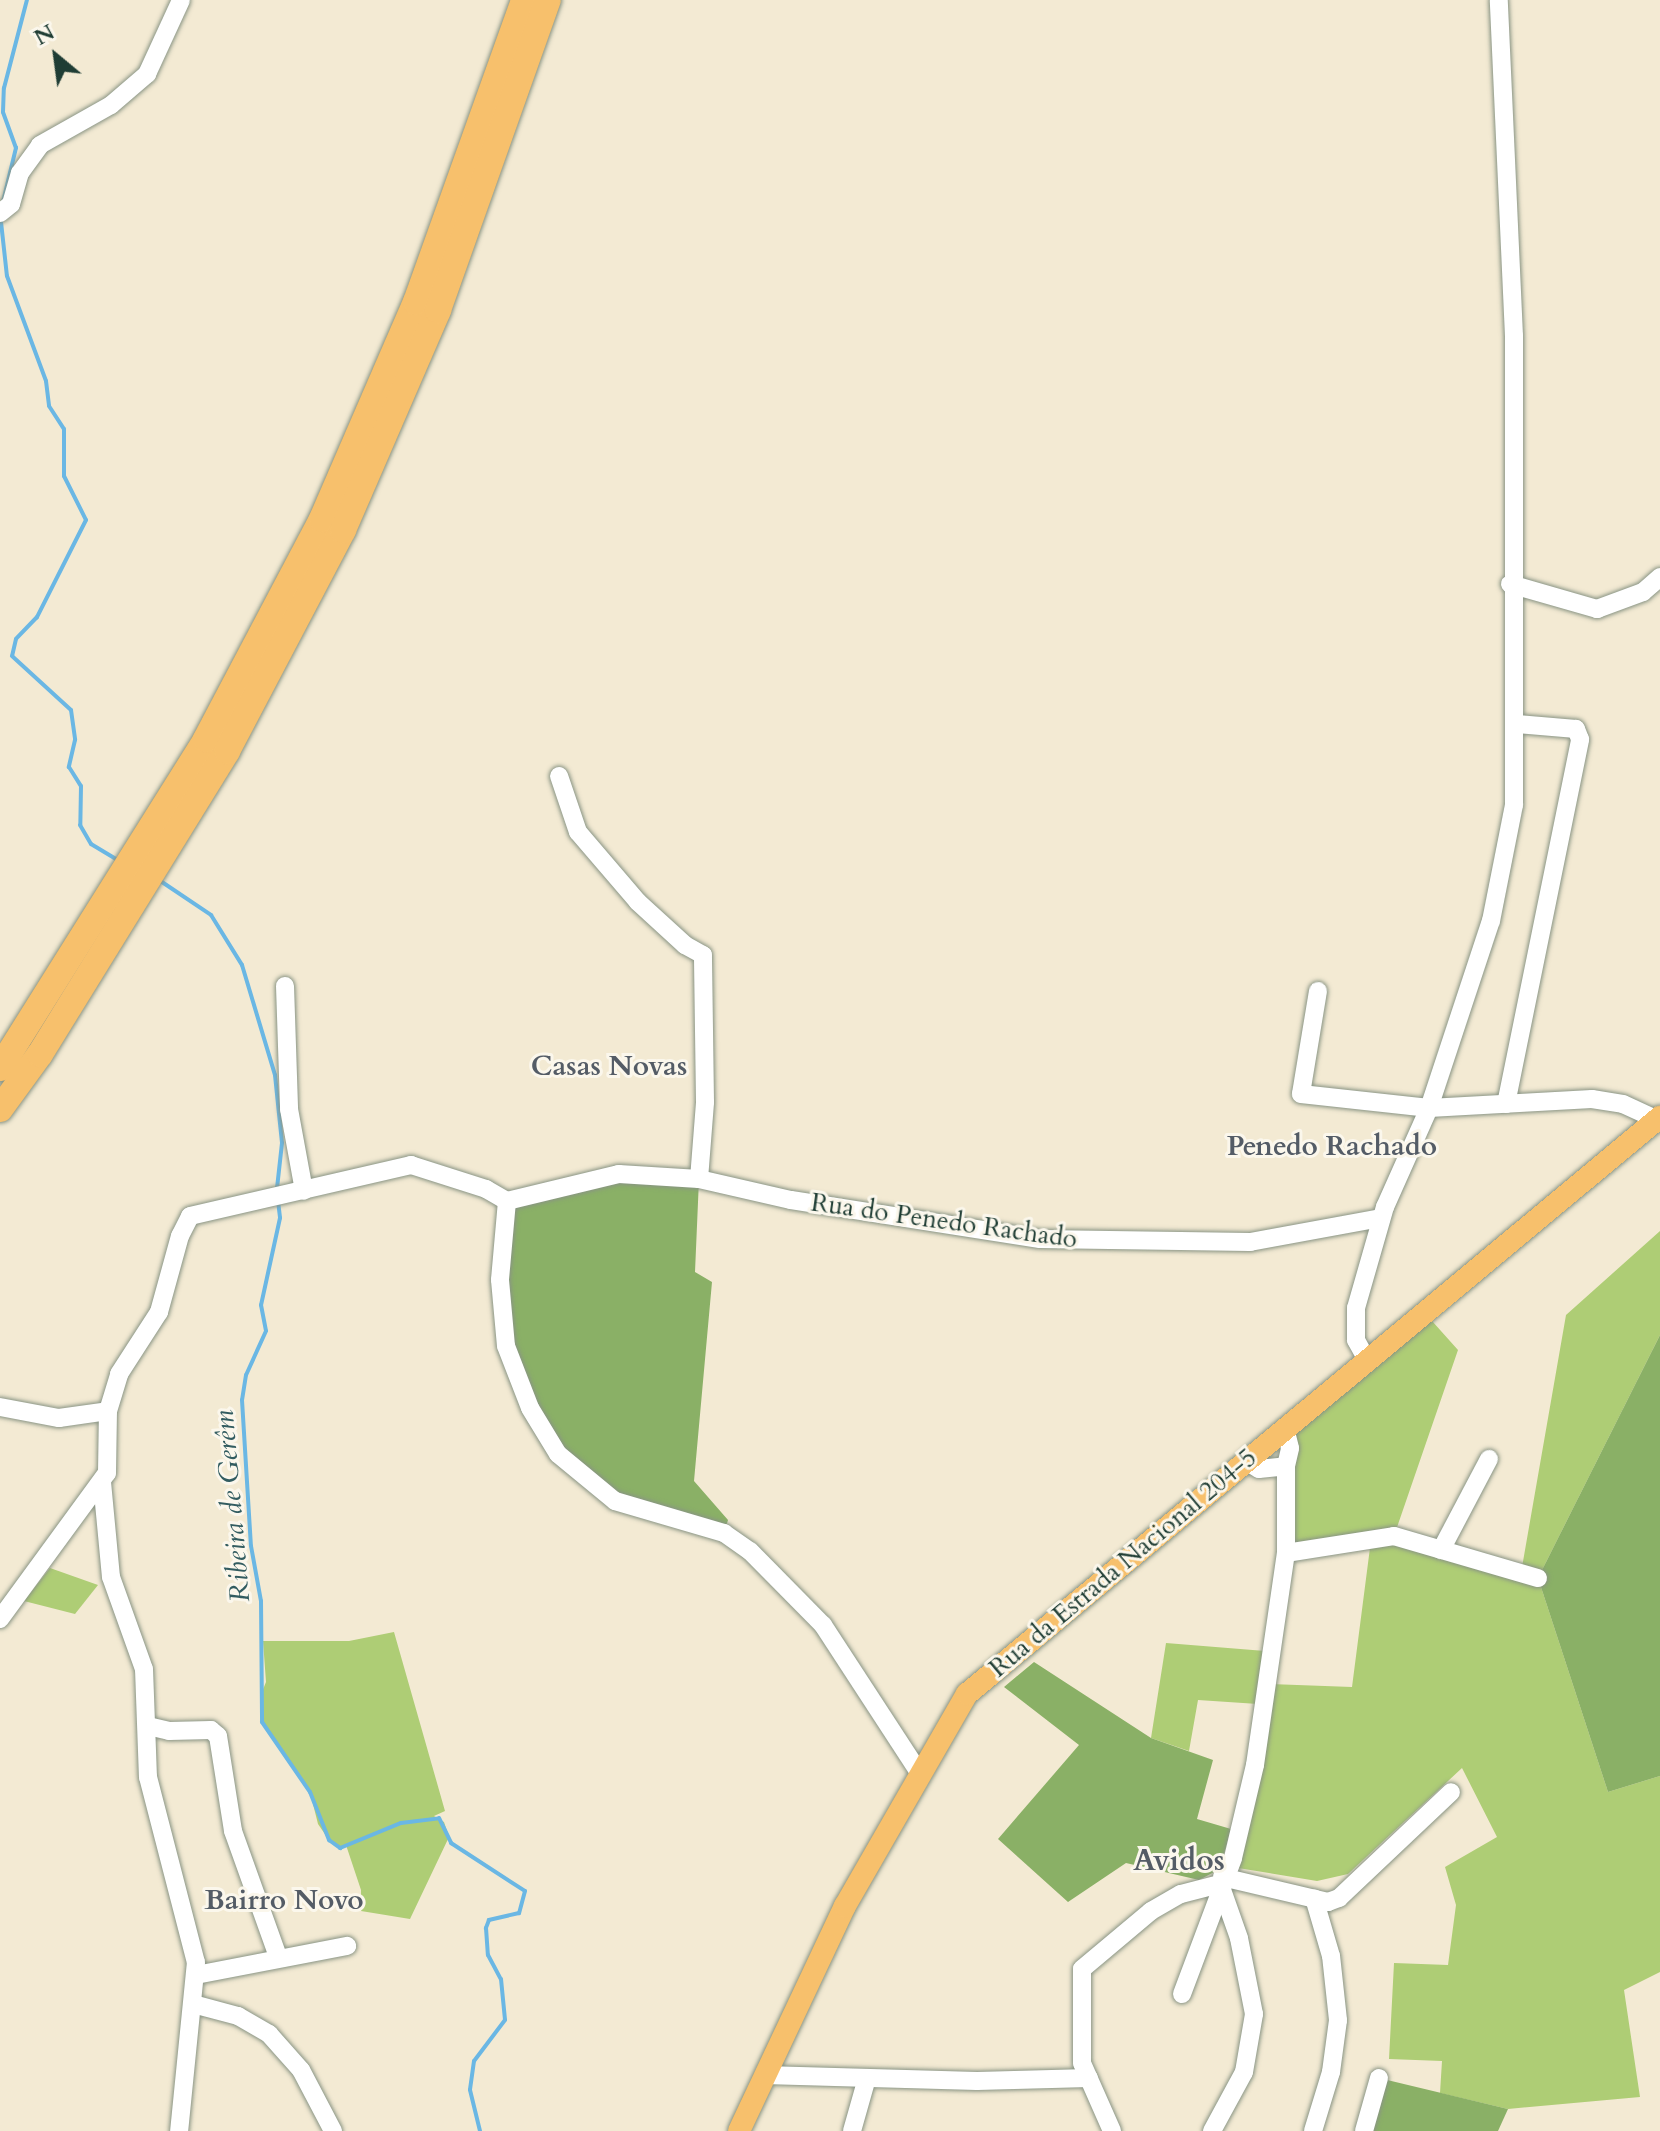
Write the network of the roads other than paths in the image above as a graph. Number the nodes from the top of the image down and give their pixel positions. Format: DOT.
graph roads {
  1 [pos="181,0"];
  2 [pos="524,0"];
  3 [pos="548,0"];
  4 [pos="1499,0"];
  5 [pos="0,213"];
  6 [pos="1660,577"];
  7 [pos="1510,584"];
  8 [pos="1517,724"];
  9 [pos="216,745"];
  10 [pos="559,776"];
  11 [pos="285,986"];
  12 [pos="1318,991"];
  13 [pos="30,1047"];
  14 [pos="0,1068"];
  15 [pos="1506,1104"];
  16 [pos="1429,1108"];
  17 [pos="0,1109"];
  18 [pos="1659,1119"];
  19 [pos="699,1179"];
  20 [pos="304,1191"];
  21 [pos="507,1201"];
  22 [pos="1381,1218"];
  23 [pos="1367,1360"];
  24 [pos="0,1407"];
  25 [pos="108,1411"];
  26 [pos="1285,1428"];
  27 [pos="1489,1459"];
  28 [pos="1246,1461"];
  29 [pos="1286,1466"];
  30 [pos="102,1482"];
  31 [pos="1441,1550"];
  32 [pos="1286,1553"];
  33 [pos="1538,1578"];
  34 [pos="0,1619"];
  35 [pos="148,1726"];
  36 [pos="919,1772"];
  37 [pos="1451,1792"];
  38 [pos="1221,1880"];
  39 [pos="1314,1898"];
  40 [pos="347,1946"];
  41 [pos="278,1957"];
  42 [pos="196,1975"];
  43 [pos="1182,1994"];
  44 [pos="193,2004"];
  45 [pos="764,2075"];
  46 [pos="867,2078"];
  47 [pos="1089,2078"];
  48 [pos="1379,2078"];
  49 [pos="179,2131"];
  50 [pos="333,2131"];
  51 [pos="739,2131"];
  52 [pos="852,2131"];
  53 [pos="1112,2131"];
  54 [pos="1212,2131"];
  55 [pos="1313,2131"];
  56 [pos="1364,2131"];
  1 -- 5 [label="street"];
  2 -- 9 [label="highway"];
  3 -- 9 [label="highway"];
  4 -- 7 [label="street"];
  6 -- 7 [label="street"];
  7 -- 8 [label="street"];
  8 -- 15 [label="street"];
  8 -- 16 [label="street"];
  9 -- 13 [label="highway"];
  10 -- 19 [label="street"];
  11 -- 20 [label="street"];
  12 -- 16 [label="street"];
  13 -- 14 [label="highway"];
  13 -- 17 [label="highway"];
  15 -- 16 [label="street"];
  15 -- 18 [label="street"];
  16 -- 22 [label="street"];
  18 -- 23 [label="main road, Rua da Estrada Nacional 204-5"];
  19 -- 21 [label="street, Rua do Penedo Rachado"];
  19 -- 22 [label="street, Rua do Penedo Rachado"];
  20 -- 21 [label="street"];
  20 -- 25 [label="street"];
  21 -- 36 [label="street"];
  22 -- 23 [label="street"];
  23 -- 26 [label="main road, Rua da Estrada Nacional 204-5"];
  24 -- 25 [label="street"];
  25 -- 30 [label="street"];
  26 -- 28 [label="main road, Rua da Estrada Nacional 204-5"];
  26 -- 29 [label="street"];
  27 -- 31 [label="street"];
  28 -- 29 [label="street"];
  28 -- 36 [label="main road, Rua da Estrada Nacional 204-5"];
  29 -- 32 [label="street"];
  30 -- 34 [label="street"];
  30 -- 35 [label="street"];
  31 -- 32 [label="street"];
  31 -- 33 [label="street"];
  32 -- 38 [label="street"];
  35 -- 41 [label="street"];
  35 -- 42 [label="street"];
  36 -- 45 [label="main road, Rua da Estrada Nacional 204-5"];
  37 -- 39 [label="street"];
  38 -- 39 [label="street"];
  38 -- 43 [label="street"];
  38 -- 47 [label="street"];
  38 -- 54 [label="street"];
  39 -- 55 [label="street"];
  40 -- 41 [label="street"];
  41 -- 42 [label="street"];
  42 -- 44 [label="street"];
  44 -- 49 [label="street"];
  44 -- 50 [label="street"];
  45 -- 46 [label="street"];
  45 -- 51 [label="main road, Rua da Estrada Nacional 204-5"];
  46 -- 47 [label="street"];
  46 -- 52 [label="street"];
  47 -- 53 [label="street"];
  48 -- 56 [label="street"];
}
